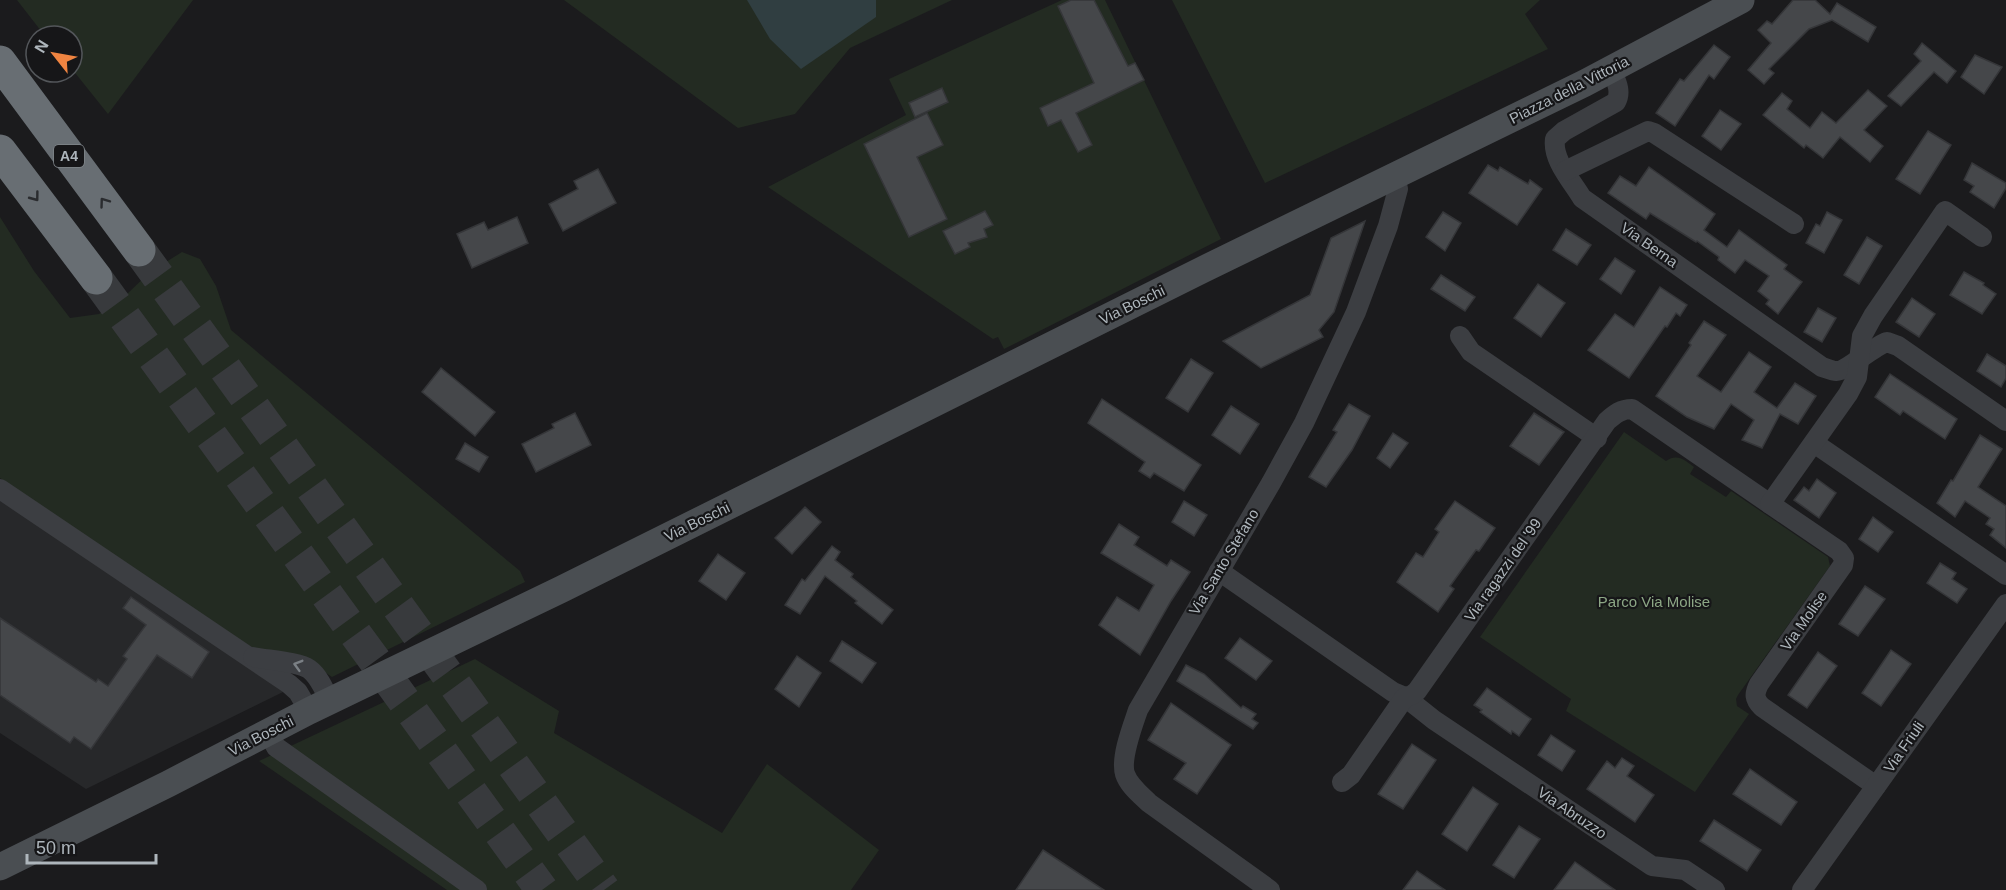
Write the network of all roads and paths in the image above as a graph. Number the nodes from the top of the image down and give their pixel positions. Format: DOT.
graph roads {
  1 [pos="1741,0"];
  2 [pos="0,62"];
  3 [pos="1611,69"];
  4 [pos="0,151"];
  5 [pos="1565,171"];
  6 [pos="1395,177"];
  7 [pos="1794,224"];
  8 [pos="1982,237"];
  9 [pos="139,249"];
  10 [pos="96,278"];
  11 [pos="1460,336"];
  12 [pos="1860,357"];
  13 [pos="2006,421"];
  14 [pos="1597,438"];
  15 [pos="1814,443"];
  16 [pos="0,489"];
  17 [pos="1770,504"];
  18 [pos="1219,571"];
  19 [pos="2006,575"];
  20 [pos="2006,604"];
  21 [pos="1405,697"];
  22 [pos="320,706"];
  23 [pos="268,732"];
  24 [pos="1342,782"];
  25 [pos="1876,786"];
  26 [pos="0,867"];
  27 [pos="477,890"];
  28 [pos="1270,890"];
  29 [pos="1715,890"];
  30 [pos="1802,890"];
  1 -- 3 [label="main road, Piazza della Vittoria"];
  9 -- 2 [label="highway, A4, one-way"];
  3 -- 5 [label="street, Via Berna"];
  3 -- 6 [label="main road, Piazza della Vittoria"];
  4 -- 10 [label="highway, one-way"];
  5 -- 7 [label="street"];
  5 -- 12 [label="street, Via Berna"];
  6 -- 18 [label="street, Via Santo Stefano"];
  6 -- 22 [label="main road, Via Boschi"];
  8 -- 12 [label="street"];
  11 -- 14 [label="street"];
  12 -- 13 [label="street, Via Berna"];
  12 -- 15 [label="street"];
  14 -- 17 [label="street, Via ragazzi del '99"];
  14 -- 21 [label="street, Via ragazzi del '99"];
  15 -- 17 [label="street"];
  15 -- 19 [label="street"];
  16 -- 22 [label="street"];
  17 -- 25 [label="street, Via Molise"];
  18 -- 21 [label="street"];
  18 -- 28 [label="street, Via Santo Stefano"];
  20 -- 25 [label="street, Via Friuli"];
  21 -- 24 [label="street, Via ragazzi del '99"];
  21 -- 29 [label="street, Via Abruzzo"];
  22 -- 23 [label="main road, Via Boschi"];
  23 -- 26 [label="main road, Via Boschi"];
  23 -- 27 [label="street"];
  25 -- 30 [label="street, Via Friuli"];
}
